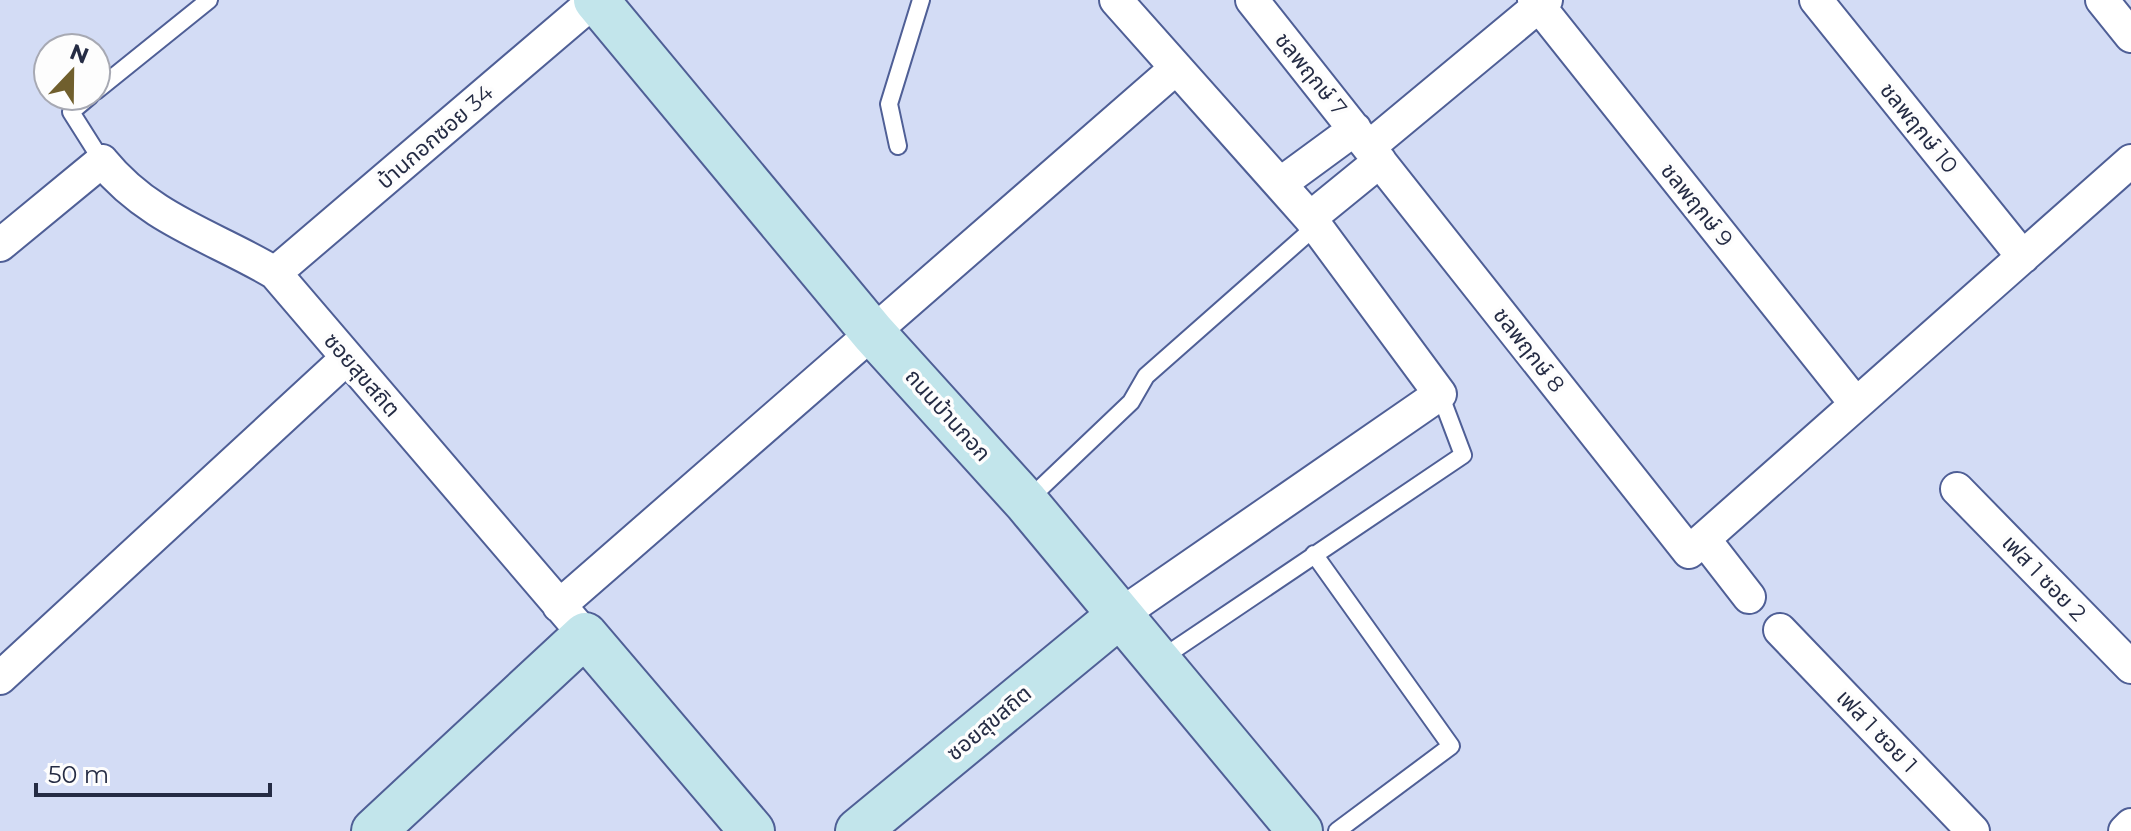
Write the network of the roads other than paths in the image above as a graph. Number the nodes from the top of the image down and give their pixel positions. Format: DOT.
graph roads {
  1 [pos="209,0"];
  2 [pos="596,0"];
  3 [pos="921,0"];
  4 [pos="1116,0"];
  5 [pos="1252,0"];
  6 [pos="1816,0"];
  7 [pos="2102,0"];
  8 [pos="1539,2"];
  9 [pos="2131,36"];
  10 [pos="1175,69"];
  11 [pos="112,78"];
  12 [pos="71,112"];
  13 [pos="898,146"];
  14 [pos="1368,146"];
  15 [pos="102,161"];
  16 [pos="2131,161"];
  17 [pos="1280,184"];
  18 [pos="1313,222"];
  19 [pos="0,245"];
  20 [pos="2023,257"];
  21 [pos="275,273"];
  22 [pos="873,333"];
  23 [pos="347,358"];
  24 [pos="1440,394"];
  25 [pos="1856,404"];
  26 [pos="1957,489"];
  27 [pos="1026,502"];
  28 [pos="1696,546"];
  29 [pos="1314,554"];
  30 [pos="1749,597"];
  31 [pos="1120,615"];
  32 [pos="572,620"];
  33 [pos="1780,630"];
  34 [pos="1158,661"];
  35 [pos="2131,667"];
  36 [pos="0,678"];
  37 [pos="2131,825"];
  38 [pos="374,831"];
  39 [pos="752,831"];
  40 [pos="858,831"];
  41 [pos="1300,831"];
  42 [pos="1337,831"];
  43 [pos="1973,831"];
  44 [pos="2125,831"];
  1 -- 11 [label="lane"];
  2 -- 21 [label="street, บ้านกอกซอย 34"];
  2 -- 22 [label="street, ถนนบ้านกอก"];
  3 -- 13 [label="lane"];
  4 -- 10 [label="street"];
  5 -- 14 [label="street, ชลพฤกษ์ 7"];
  6 -- 20 [label="street, ชลพฤกษ์ 10"];
  7 -- 9 [label="street"];
  8 -- 14 [label="street"];
  8 -- 25 [label="street, ชลพฤกษ์ 9"];
  10 -- 17 [label="street"];
  10 -- 22 [label="street"];
  12 -- 15 [label="lane"];
  14 -- 17 [label="street"];
  14 -- 18 [label="street"];
  14 -- 28 [label="street, ชลพฤกษ์ 8"];
  15 -- 19 [label="street"];
  15 -- 21 [label="street, ซอยสุขสถิต"];
  16 -- 20 [label="street"];
  17 -- 18 [label="street"];
  18 -- 24 [label="street"];
  18 -- 27 [label="lane"];
  20 -- 25 [label="street"];
  21 -- 23 [label="street, ซอยสุขสถิต"];
  22 -- 27 [label="street, ถนนบ้านกอก"];
  22 -- 32 [label="street"];
  23 -- 32 [label="street, ซอยสุขสถิต"];
  23 -- 36 [label="street"];
  24 -- 29 [label="lane"];
  24 -- 31 [label="street"];
  25 -- 28 [label="street"];
  26 -- 35 [label="street, เฟส 1 ซอย 2"];
  27 -- 31 [label="street, ถนนบ้านกอก"];
  28 -- 30 [label="street, ชลพฤกษ์ 8"];
  29 -- 34 [label="lane"];
  29 -- 42 [label="lane"];
  31 -- 34 [label="street, ถนนบ้านกอก"];
  31 -- 40 [label="street, ซอยสุขสถิต"];
  32 -- 38 [label="street"];
  32 -- 39 [label="street, ซอยสุขสถิต"];
  33 -- 43 [label="street, เฟส 1 ซอย 1"];
  34 -- 41 [label="street, ถนนบ้านกอก"];
  37 -- 44 [label="street"];
}
